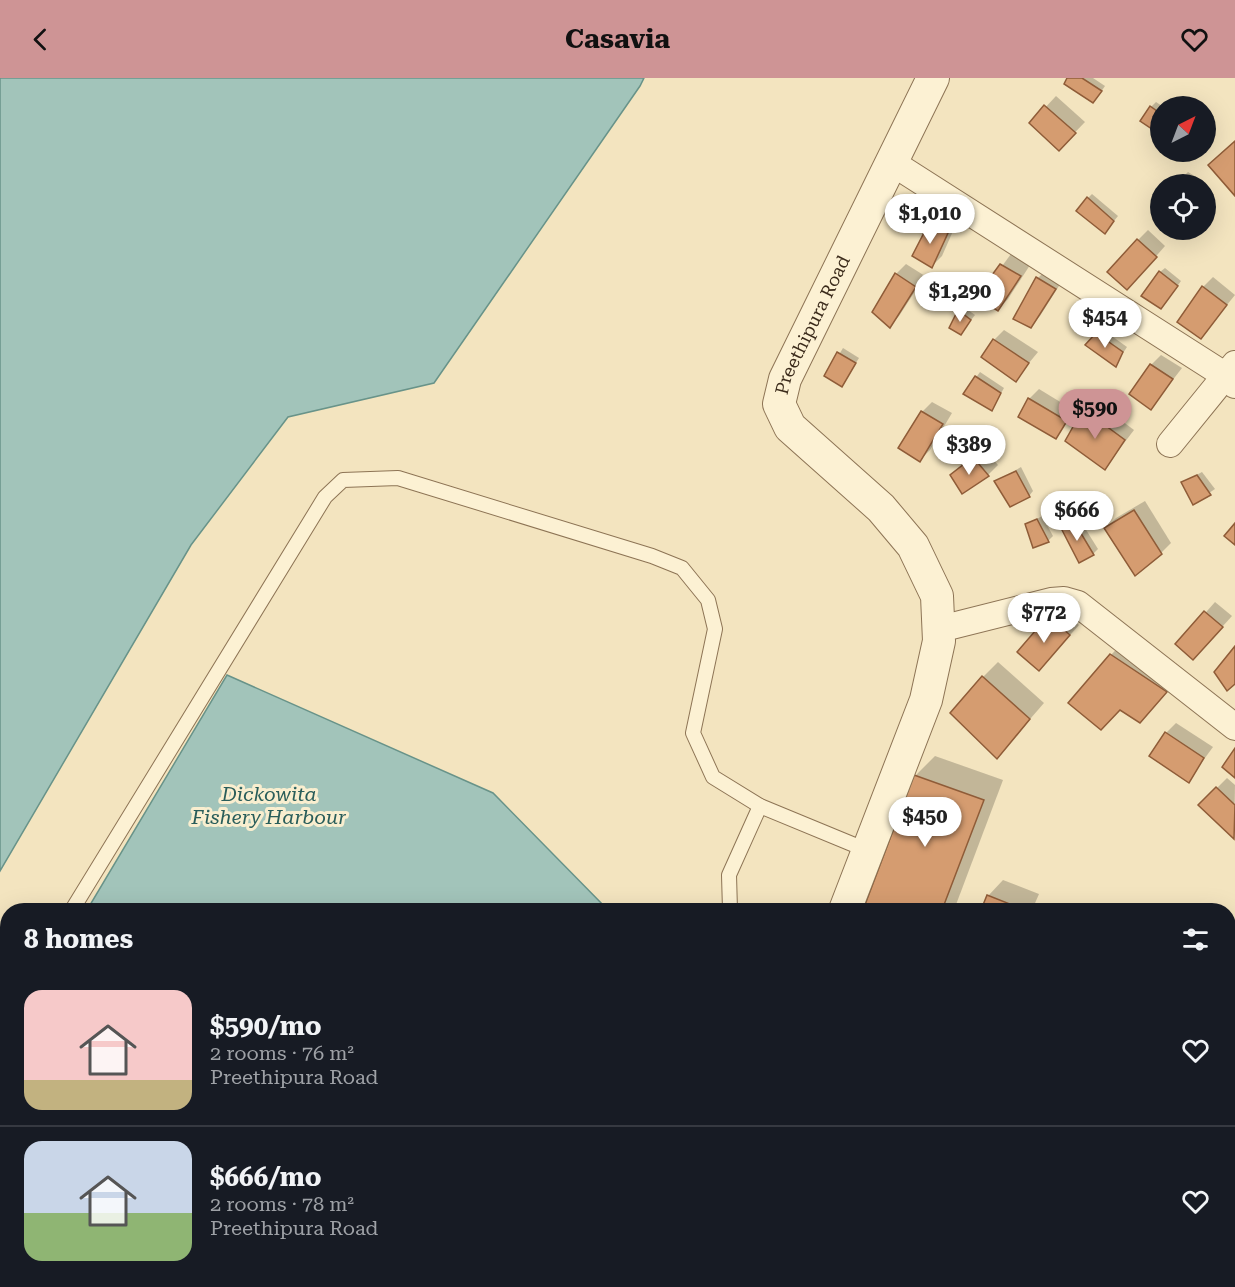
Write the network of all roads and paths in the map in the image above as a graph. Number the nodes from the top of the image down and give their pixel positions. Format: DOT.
graph roads {
  1 [pos="933,78"];
  2 [pos="891,162"];
  3 [pos="1232,375"];
  4 [pos="1170,444"];
  5 [pos="940,629"];
  6 [pos="1235,728"];
  7 [pos="760,806"];
  8 [pos="870,851"];
  9 [pos="76,903"];
  10 [pos="730,903"];
  11 [pos="848,903"];
  1 -- 2 [label="street, Preethipura Road"];
  2 -- 3 [label="street"];
  2 -- 5 [label="street, Preethipura Road"];
  3 -- 4 [label="street"];
  5 -- 6 [label="street"];
  5 -- 8 [label="street, Preethipura Road"];
  7 -- 8 [label="lane"];
  7 -- 9 [label="lane"];
  7 -- 10 [label="lane"];
  8 -- 11 [label="street, Preethipura Road"];
}
